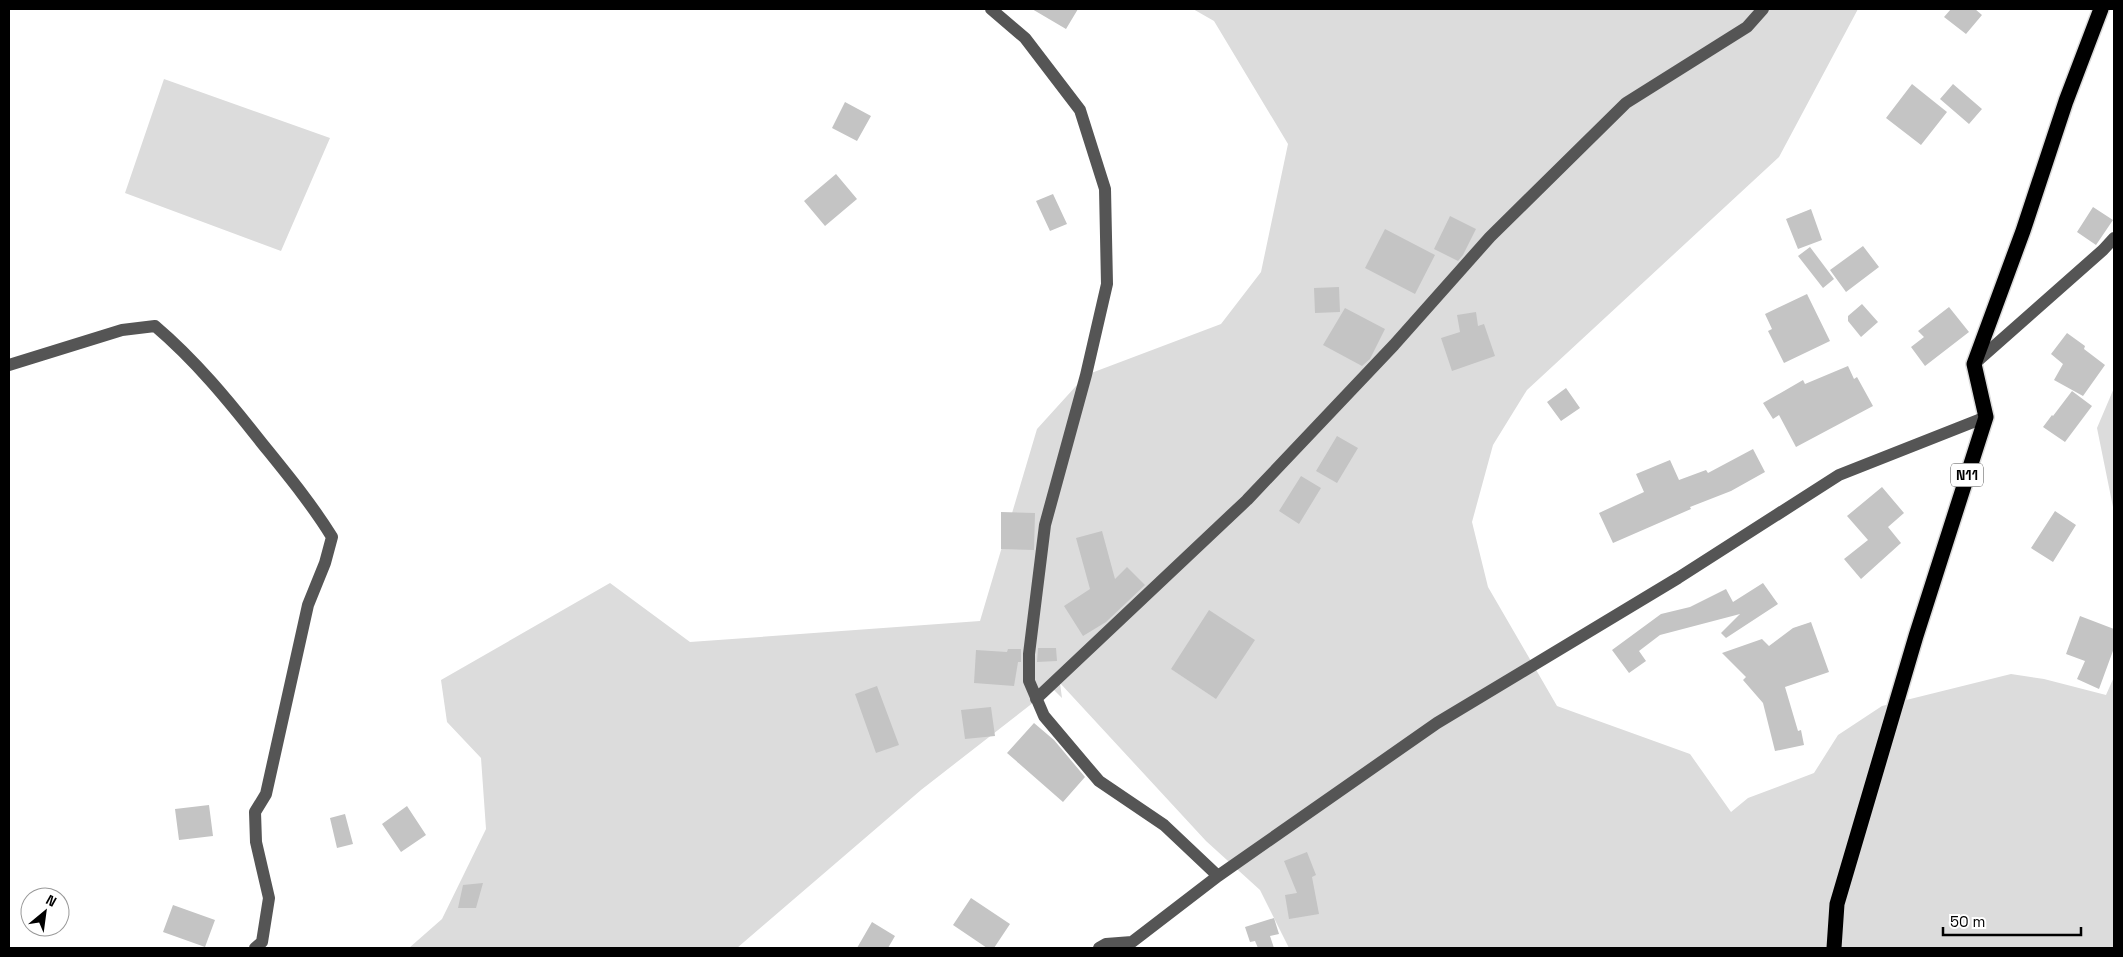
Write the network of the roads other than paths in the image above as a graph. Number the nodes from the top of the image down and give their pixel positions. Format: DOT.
graph roads {
  1 [pos="991,9"];
  2 [pos="1763,9"];
  3 [pos="2101,9"];
  4 [pos="2114,238"];
  5 [pos="1974,364"];
  6 [pos="9,365"];
  7 [pos="1986,418"];
  8 [pos="1036,699"];
  9 [pos="1218,876"];
  10 [pos="1134,945"];
  11 [pos="255,948"];
  12 [pos="1099,948"];
  13 [pos="1834,948"];
  1 -- 8 [label="street"];
  2 -- 8 [label="street"];
  3 -- 5 [label="highway"];
  4 -- 5 [label="street"];
  5 -- 7 [label="highway"];
  6 -- 11 [label="street"];
  7 -- 9 [label="street"];
  7 -- 13 [label="highway, N11"];
  8 -- 9 [label="street"];
  9 -- 10 [label="street"];
  10 -- 12 [label="street"];
}
